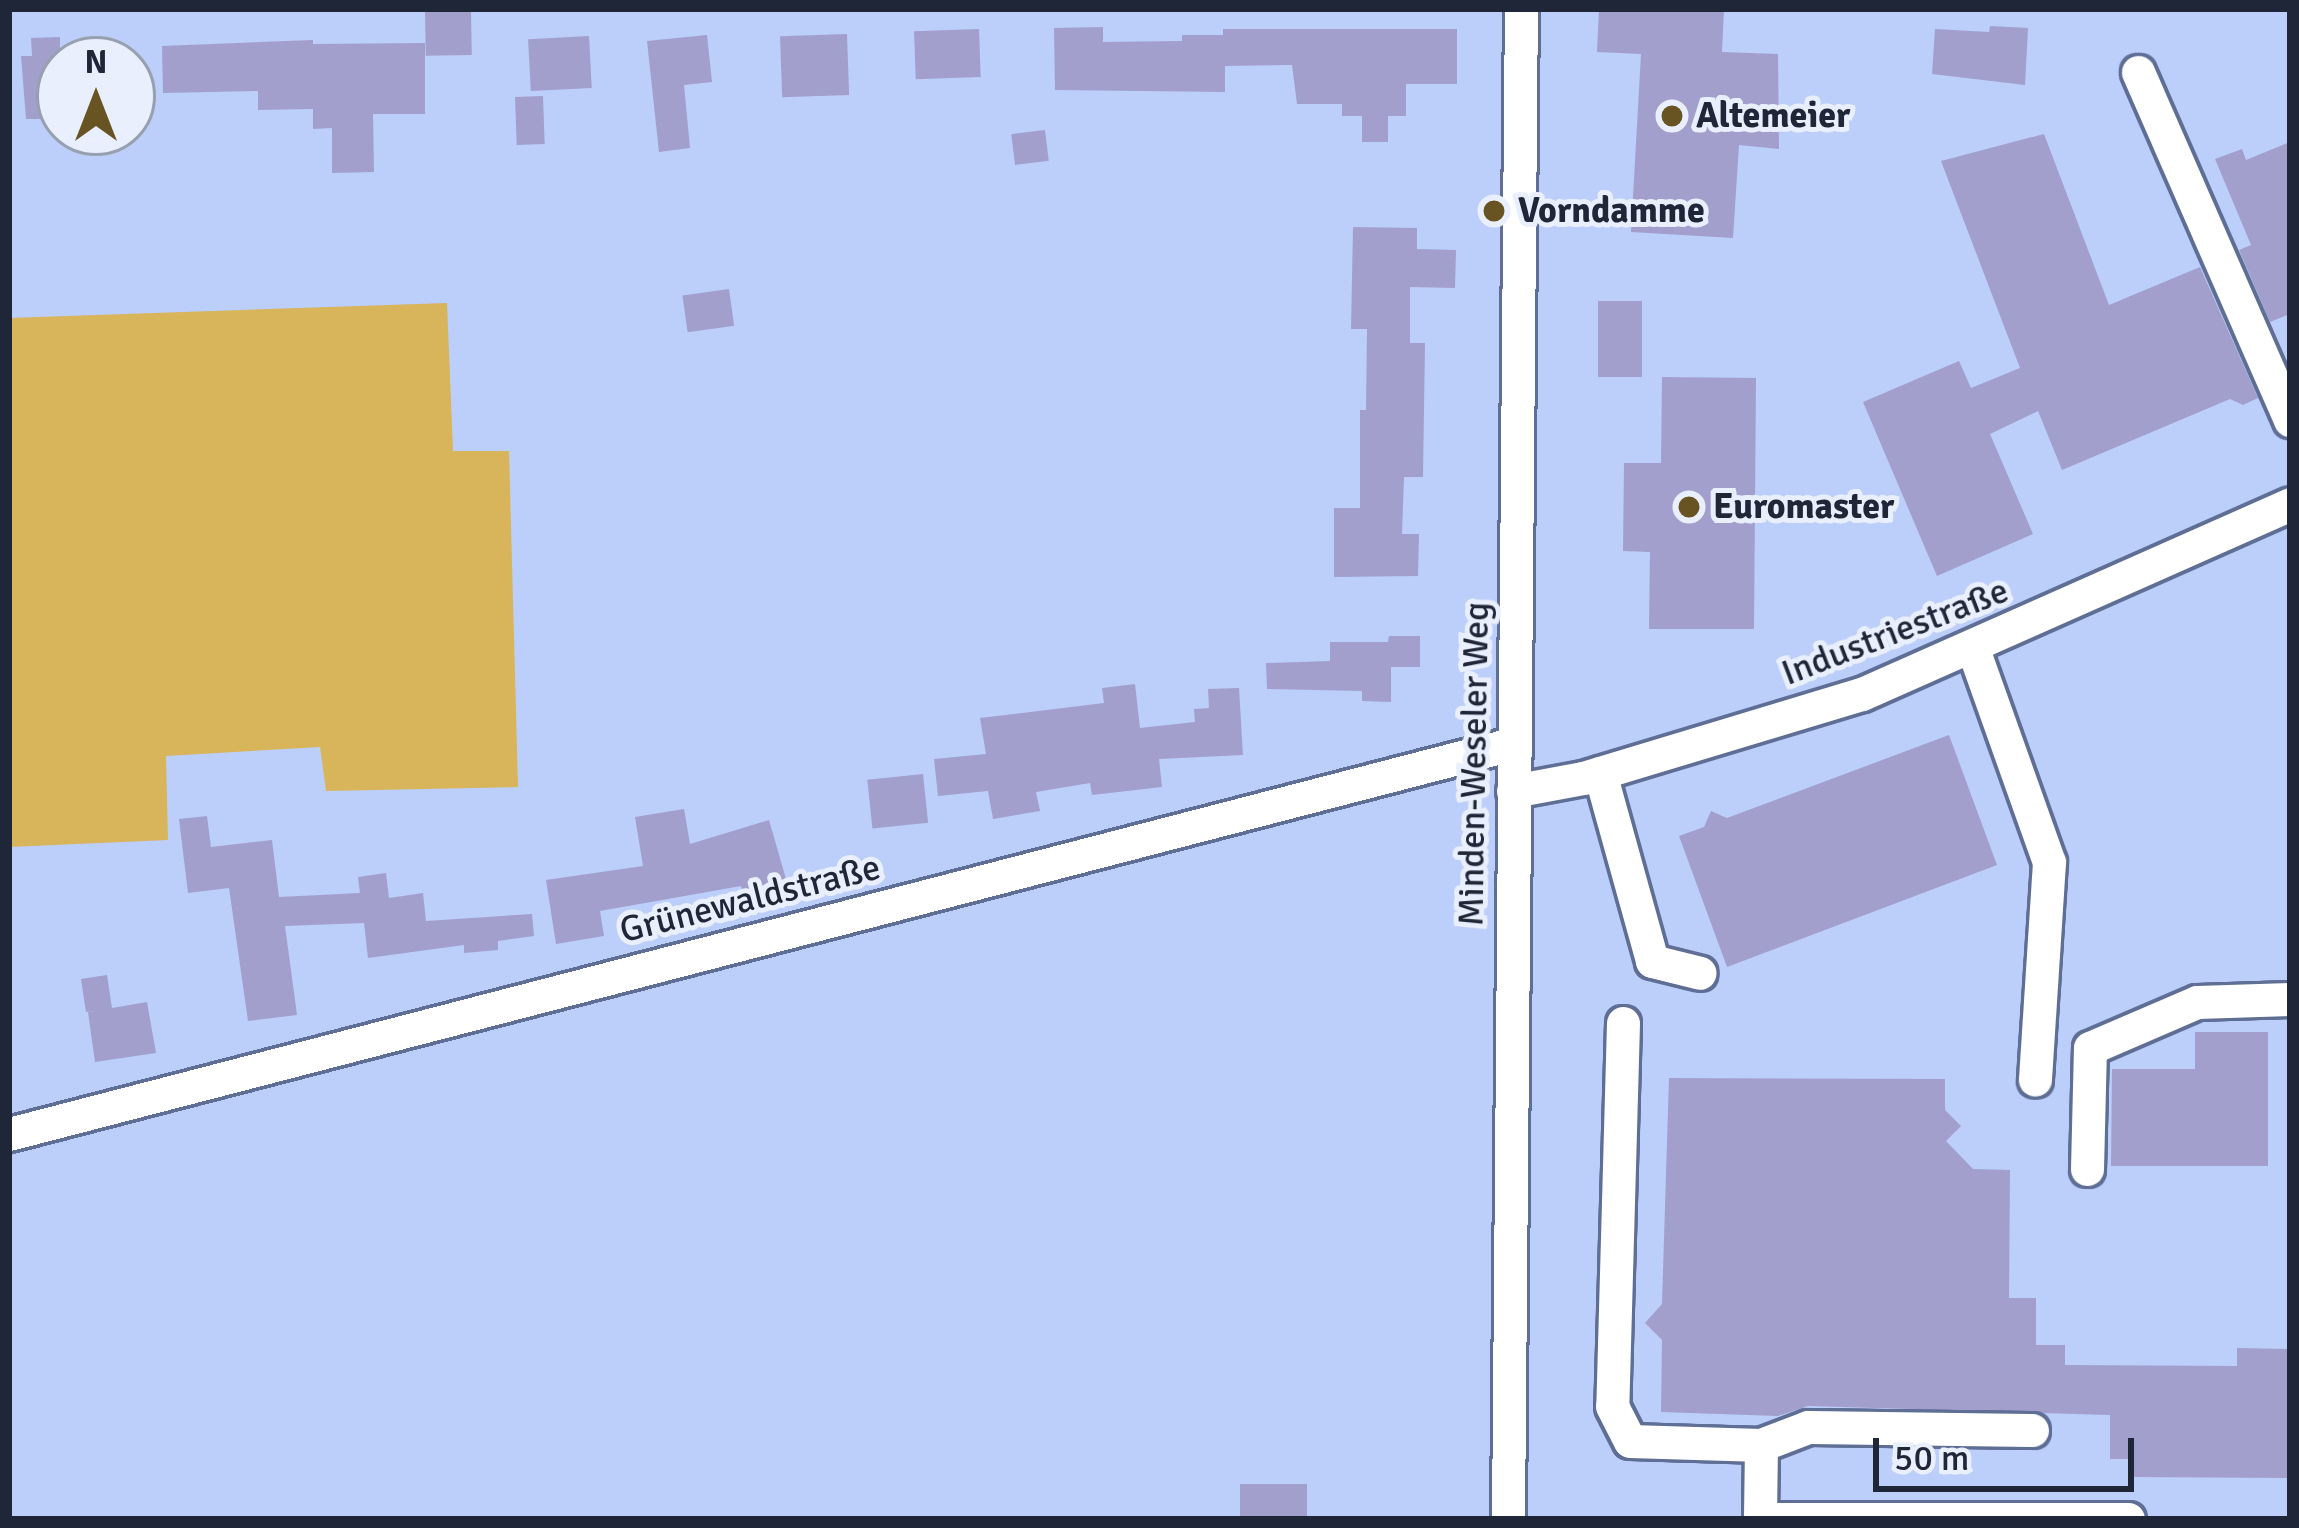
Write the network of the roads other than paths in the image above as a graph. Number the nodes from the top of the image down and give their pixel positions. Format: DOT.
graph roads {
  1 [pos="1521,9"];
  2 [pos="2138,72"];
  3 [pos="2290,420"];
  4 [pos="2287,512"];
  5 [pos="1972,646"];
  6 [pos="1512,744"];
  7 [pos="1600,773"];
  8 [pos="1513,791"];
  9 [pos="1700,973"];
  10 [pos="2290,999"];
  11 [pos="1623,1023"];
  12 [pos="2035,1080"];
  13 [pos="9,1134"];
  14 [pos="2087,1169"];
  15 [pos="2032,1430"];
  16 [pos="1761,1445"];
  17 [pos="1760,1518"];
  18 [pos="1508,1519"];
  19 [pos="2128,1519"];
  1 -- 6 [label="street, Minden-Weseler Weg"];
  2 -- 3 [label="street"];
  4 -- 5 [label="street, Industriestraße"];
  5 -- 7 [label="street, Industriestraße"];
  5 -- 12 [label="street"];
  6 -- 8 [label="street, Minden-Weseler Weg"];
  6 -- 13 [label="street, Grünewaldstraße"];
  7 -- 8 [label="street, Industriestraße"];
  7 -- 9 [label="street"];
  8 -- 18 [label="street, Minden-Weseler Weg"];
  10 -- 14 [label="street"];
  11 -- 16 [label="street"];
  15 -- 16 [label="street"];
  16 -- 17 [label="street"];
  17 -- 19 [label="street"];
}
